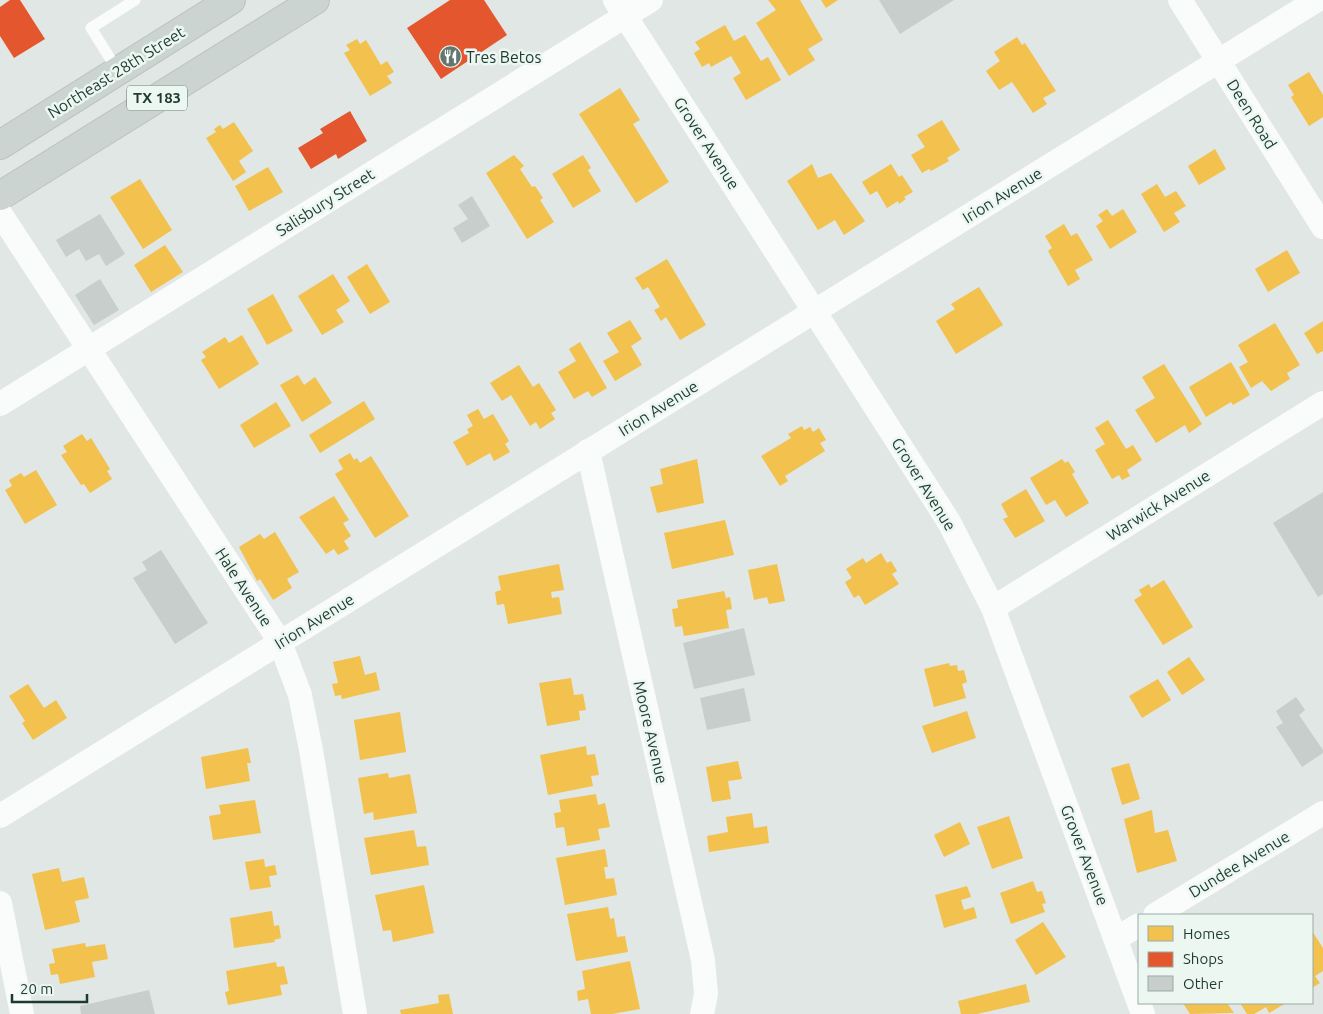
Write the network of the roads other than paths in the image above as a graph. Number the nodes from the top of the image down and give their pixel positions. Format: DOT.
graph roads {
  1 [pos="135,0"];
  2 [pos="231,0"];
  3 [pos="315,0"];
  4 [pos="651,0"];
  5 [pos="1180,0"];
  6 [pos="1317,0"];
  7 [pos="620,8"];
  8 [pos="1219,61"];
  9 [pos="118,71"];
  10 [pos="0,145"];
  11 [pos="0,196"];
  12 [pos="0,213"];
  13 [pos="1323,227"];
  14 [pos="814,311"];
  15 [pos="89,348"];
  16 [pos="1323,402"];
  17 [pos="0,404"];
  18 [pos="588,451"];
  19 [pos="993,608"];
  20 [pos="280,642"];
  21 [pos="1323,813"];
  22 [pos="0,816"];
  23 [pos="0,903"];
  24 [pos="1157,914"];
  25 [pos="1138,926"];
  26 [pos="1117,938"];
  27 [pos="1138,999"];
  28 [pos="22,1014"];
  29 [pos="354,1014"];
  30 [pos="702,1014"];
  1 -- 9 [label="lane"];
  2 -- 9 [label="main road, Northeast 28th Street / TX 183"];
  3 -- 11 [label="main road, TX 183"];
  4 -- 7 [label="street, Salisbury Street"];
  5 -- 8 [label="street, Deen Road"];
  6 -- 8 [label="street, Irion Avenue"];
  7 -- 14 [label="street, Grover Avenue"];
  7 -- 15 [label="street, Salisbury Street"];
  8 -- 13 [label="street, Deen Road"];
  8 -- 14 [label="street, Irion Avenue"];
  9 -- 10 [label="main road, Northeast 28th Street / TX 183"];
  12 -- 15 [label="street, Hale Avenue"];
  14 -- 18 [label="street, Irion Avenue"];
  14 -- 19 [label="street, Grover Avenue"];
  15 -- 17 [label="street, Salisbury Street"];
  15 -- 20 [label="street, Hale Avenue"];
  16 -- 19 [label="street, Warwick Avenue"];
  18 -- 20 [label="street, Irion Avenue"];
  18 -- 30 [label="street, Moore Avenue"];
  19 -- 26 [label="street, Grover Avenue"];
  20 -- 22 [label="street, Irion Avenue"];
  20 -- 29 [label="street, Hale Avenue"];
  21 -- 24 [label="street, Dundee Avenue"];
  23 -- 28 [label="street"];
  25 -- 26 [label="street"];
  26 -- 27 [label="street, Grover Avenue"];
}
